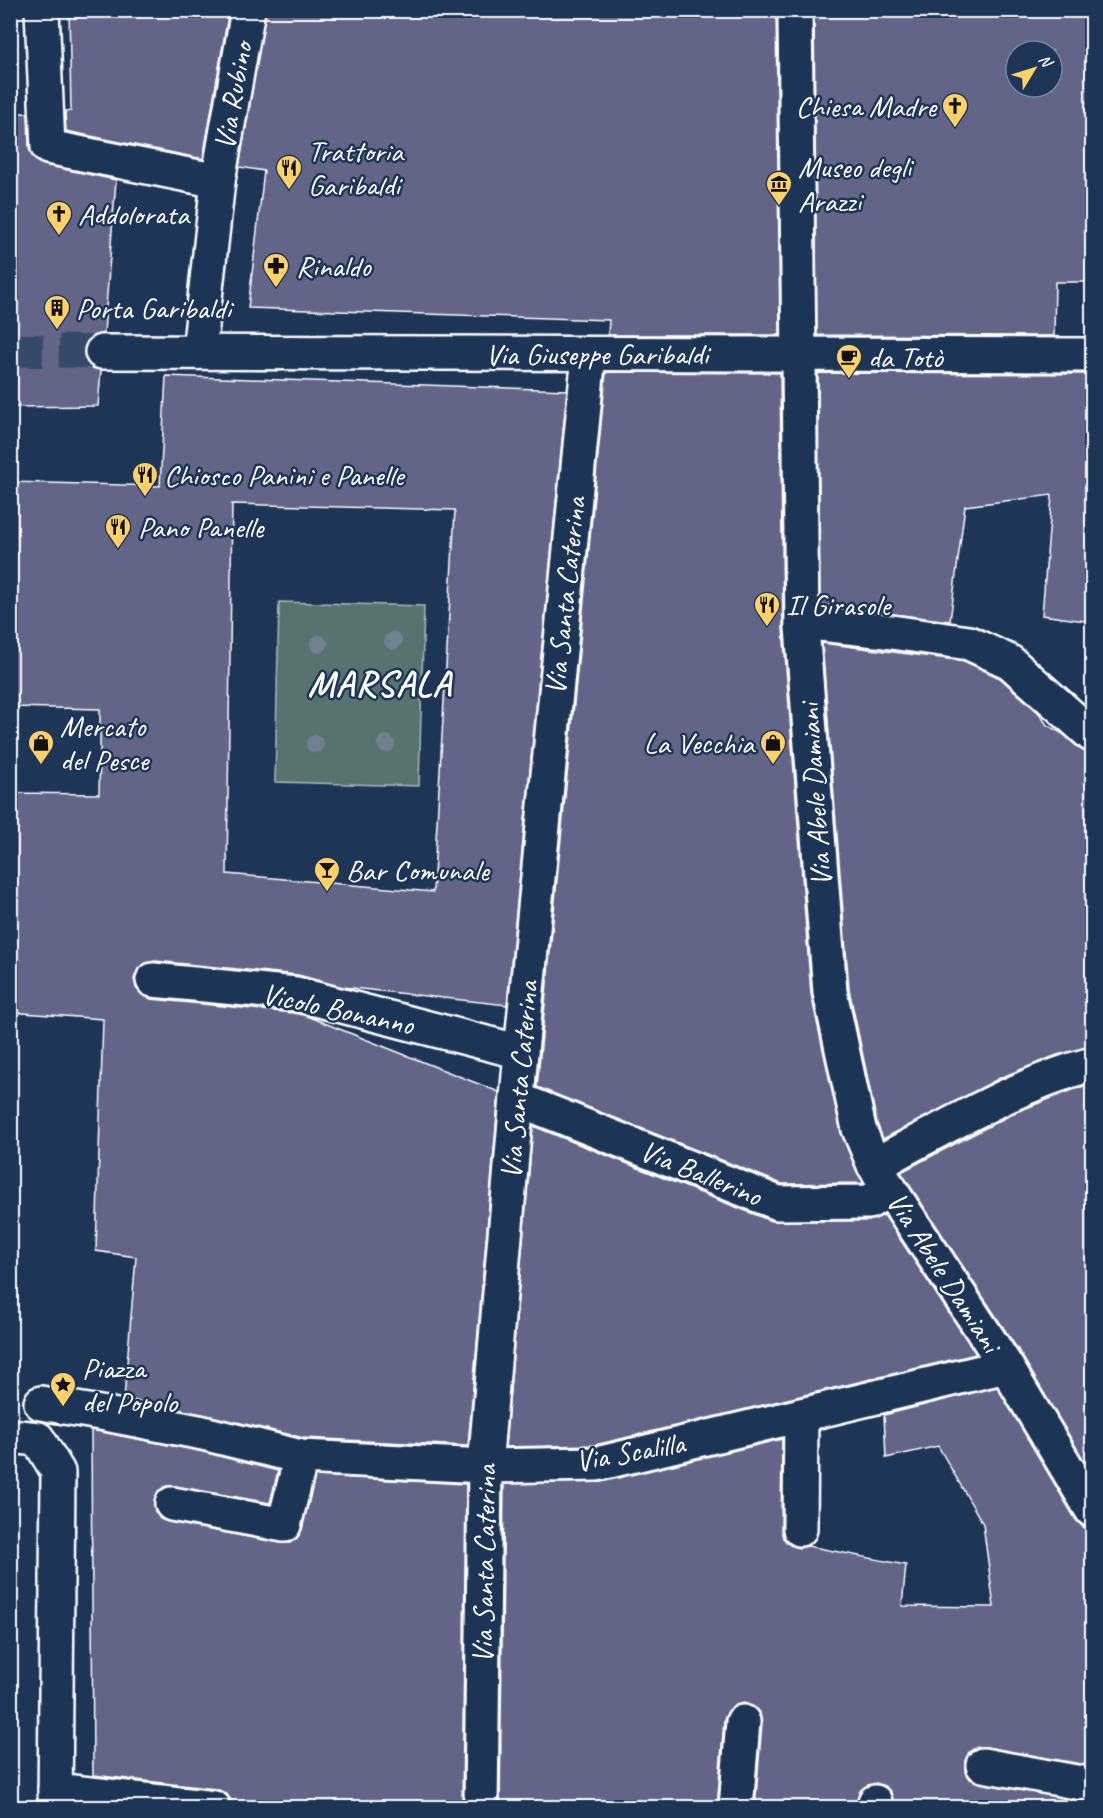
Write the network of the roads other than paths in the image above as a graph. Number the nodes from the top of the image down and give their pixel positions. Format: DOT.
graph roads {
  1 [pos="42,10"];
  2 [pos="248,10"];
  3 [pos="795,10"];
  4 [pos="218,181"];
  5 [pos="102,352"];
  6 [pos="199,352"];
  7 [pos="589,354"];
  8 [pos="799,354"];
  9 [pos="1092,355"];
  10 [pos="802,627"];
  11 [pos="1092,735"];
  12 [pos="153,980"];
  13 [pos="521,1052"];
  14 [pos="1092,1064"];
  15 [pos="517,1100"];
  16 [pos="882,1177"];
  17 [pos="1006,1366"];
  18 [pos="41,1403"];
  19 [pos="801,1415"];
  20 [pos="10,1436"];
  21 [pos="301,1457"];
  22 [pos="485,1466"];
  23 [pos="172,1504"];
  24 [pos="1092,1510"];
  25 [pos="800,1529"];
  26 [pos="743,1722"];
  27 [pos="983,1765"];
  28 [pos="1092,1785"];
  29 [pos="55,1799"];
  30 [pos="214,1808"];
  31 [pos="481,1808"];
  32 [pos="736,1808"];
  1 -- 4 [label="street"];
  2 -- 4 [label="street, Via Rubino"];
  3 -- 8 [label="street, Via Abele Damiani"];
  4 -- 6 [label="street, Via Rubino"];
  5 -- 6 [label="street, Via Giuseppe Garibaldi"];
  6 -- 7 [label="street, Via Giuseppe Garibaldi"];
  7 -- 8 [label="street, Via Giuseppe Garibaldi"];
  7 -- 13 [label="street, Via Santa Caterina"];
  8 -- 9 [label="street, Via Giuseppe Garibaldi"];
  8 -- 10 [label="street, Via Abele Damiani"];
  10 -- 11 [label="street"];
  10 -- 16 [label="street, Via Abele Damiani"];
  12 -- 13 [label="street, Vicolo Bonanno"];
  13 -- 15 [label="street, Via Santa Caterina"];
  14 -- 16 [label="street, Via Ballerino"];
  15 -- 16 [label="street, Via Ballerino"];
  15 -- 22 [label="street, Via Santa Caterina"];
  16 -- 17 [label="street, Via Abele Damiani"];
  17 -- 19 [label="street, Via Scalilla"];
  17 -- 24 [label="street, Via Abele Damiani"];
  18 -- 21 [label="street, Via Scalilla"];
  19 -- 22 [label="street, Via Scalilla"];
  19 -- 25 [label="street"];
  20 -- 29 [label="street"];
  21 -- 22 [label="street, Via Scalilla"];
  21 -- 23 [label="street"];
  22 -- 31 [label="street, Via Santa Caterina"];
  26 -- 32 [label="street"];
  27 -- 28 [label="street"];
  29 -- 30 [label="street"];
}
